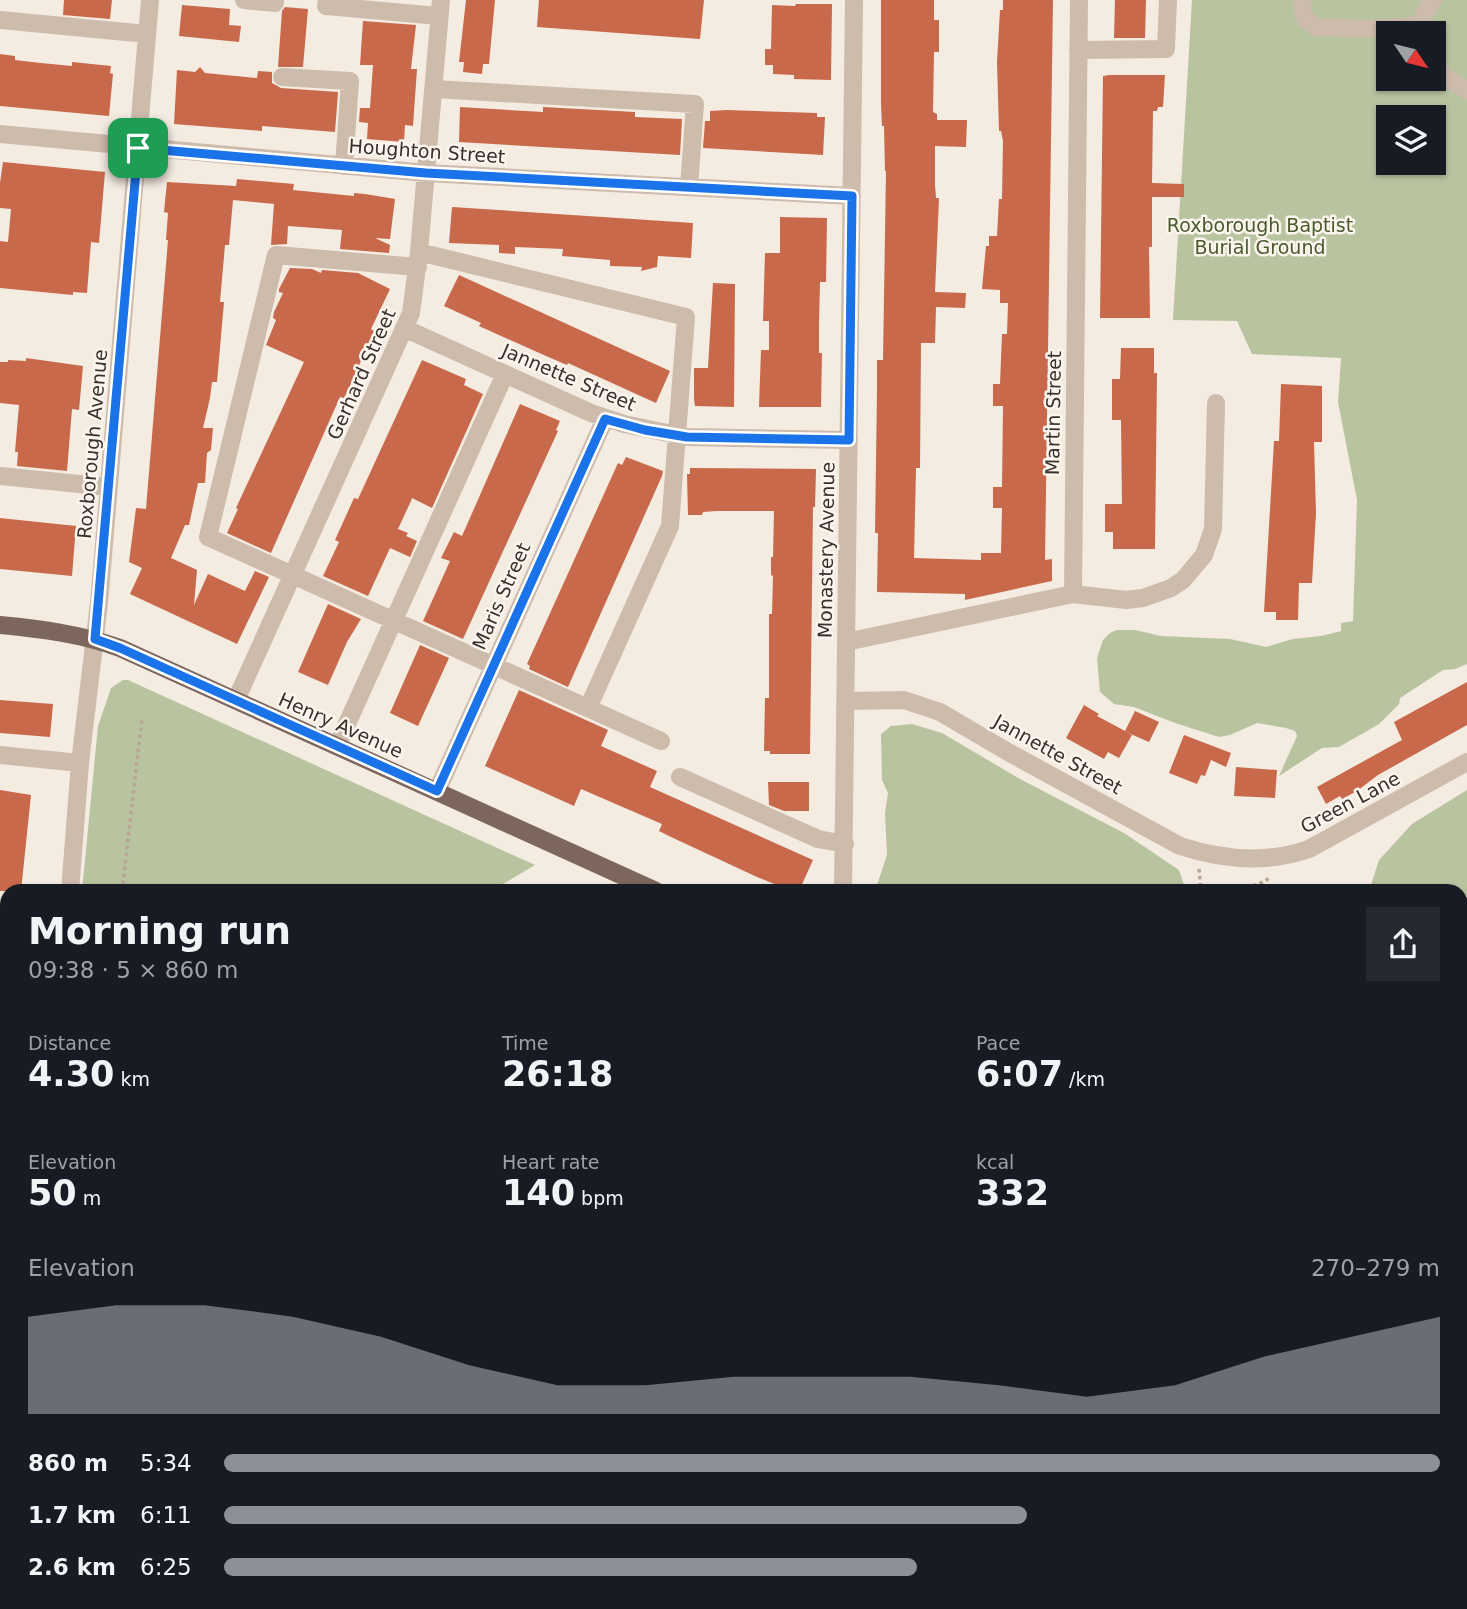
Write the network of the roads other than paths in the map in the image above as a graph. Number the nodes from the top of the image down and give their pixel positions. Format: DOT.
graph roads {
  1 [pos="150,0"];
  2 [pos="244,0"];
  3 [pos="275,0"];
  4 [pos="327,0"];
  5 [pos="854,0"];
  6 [pos="1079,0"];
  7 [pos="1168,0"];
  8 [pos="1303,0"];
  9 [pos="1433,0"];
  10 [pos="440,8"];
  11 [pos="0,20"];
  12 [pos="1423,21"];
  13 [pos="1376,29"];
  14 [pos="147,34"];
  15 [pos="1078,50"];
  16 [pos="282,77"];
  17 [pos="1446,77"];
  18 [pos="434,89"];
  19 [pos="1467,90"];
  20 [pos="0,134"];
  21 [pos="138,148"];
  22 [pos="344,166"];
  23 [pos="426,173"];
  24 [pos="690,187"];
  25 [pos="852,196"];
  26 [pos="418,260"];
  27 [pos="406,329"];
  28 [pos="505,374"];
  29 [pos="1216,403"];
  30 [pos="605,419"];
  31 [pos="676,435"];
  32 [pos="849,440"];
  33 [pos="0,476"];
  34 [pos="109,487"];
  35 [pos="293,575"];
  36 [pos="1073,594"];
  37 [pos="393,621"];
  38 [pos="0,625"];
  39 [pos="95,639"];
  40 [pos="846,642"];
  41 [pos="493,665"];
  42 [pos="236,700"];
  43 [pos="846,701"];
  44 [pos="588,708"];
  45 [pos="661,741"];
  46 [pos="337,746"];
  47 [pos="0,755"];
  48 [pos="1467,762"];
  49 [pos="80,763"];
  50 [pos="680,777"];
  51 [pos="437,791"];
  52 [pos="845,844"];
  53 [pos="1246,859"];
  54 [pos="71,884"];
  55 [pos="641,884"];
  56 [pos="844,884"];
  1 -- 14 [label="street, Roxborough Avenue"];
  2 -- 3 [label="street"];
  4 -- 10 [label="street"];
  5 -- 25 [label="street, Monastery Avenue"];
  6 -- 15 [label="street, Martin Street"];
  7 -- 15 [label="street"];
  8 -- 13 [label="street"];
  9 -- 12 [label="street"];
  10 -- 18 [label="street, Gerhard Street"];
  11 -- 14 [label="street"];
  14 -- 21 [label="street, Roxborough Avenue"];
  15 -- 36 [label="street, Martin Street"];
  16 -- 22 [label="street"];
  17 -- 19 [label="street"];
  18 -- 23 [label="street, Gerhard Street"];
  18 -- 24 [label="street"];
  20 -- 21 [label="street, Houghton Street"];
  21 -- 22 [label="street, Houghton Street"];
  21 -- 34 [label="street, Roxborough Avenue"];
  22 -- 23 [label="street, Houghton Street"];
  23 -- 24 [label="street, Houghton Street"];
  23 -- 26 [label="street, Gerhard Street"];
  24 -- 25 [label="street, Houghton Street"];
  25 -- 32 [label="street, Monastery Avenue"];
  26 -- 27 [label="street, Gerhard Street"];
  26 -- 31 [label="street"];
  26 -- 35 [label="street"];
  27 -- 28 [label="street, Jannette Street"];
  27 -- 35 [label="street, Gerhard Street"];
  28 -- 30 [label="street, Jannette Street"];
  28 -- 37 [label="street"];
  29 -- 36 [label="street"];
  30 -- 31 [label="street, Jannette Street"];
  30 -- 41 [label="street, Maris Street"];
  31 -- 32 [label="street, Jannette Street"];
  31 -- 44 [label="street"];
  32 -- 40 [label="street, Monastery Avenue"];
  33 -- 34 [label="street"];
  34 -- 39 [label="street, Roxborough Avenue"];
  35 -- 37 [label="street"];
  35 -- 42 [label="street, Gerhard Street"];
  36 -- 40 [label="street"];
  37 -- 41 [label="street"];
  37 -- 46 [label="street"];
  38 -- 39 [label="main road, Henry Avenue"];
  39 -- 42 [label="main road, Henry Avenue"];
  39 -- 49 [label="street, Roxborough Avenue"];
  40 -- 43 [label="street, Monastery Avenue"];
  41 -- 44 [label="street"];
  41 -- 51 [label="street, Maris Street"];
  42 -- 46 [label="main road, Henry Avenue"];
  43 -- 52 [label="street, Monastery Avenue"];
  43 -- 53 [label="street, Jannette Street"];
  44 -- 45 [label="street"];
  46 -- 51 [label="main road, Henry Avenue"];
  47 -- 49 [label="street"];
  48 -- 53 [label="street, Green Lane"];
  49 -- 54 [label="street, Roxborough Avenue"];
  50 -- 52 [label="street"];
  51 -- 55 [label="main road, Henry Avenue"];
  52 -- 56 [label="street, Monastery Avenue"];
}
